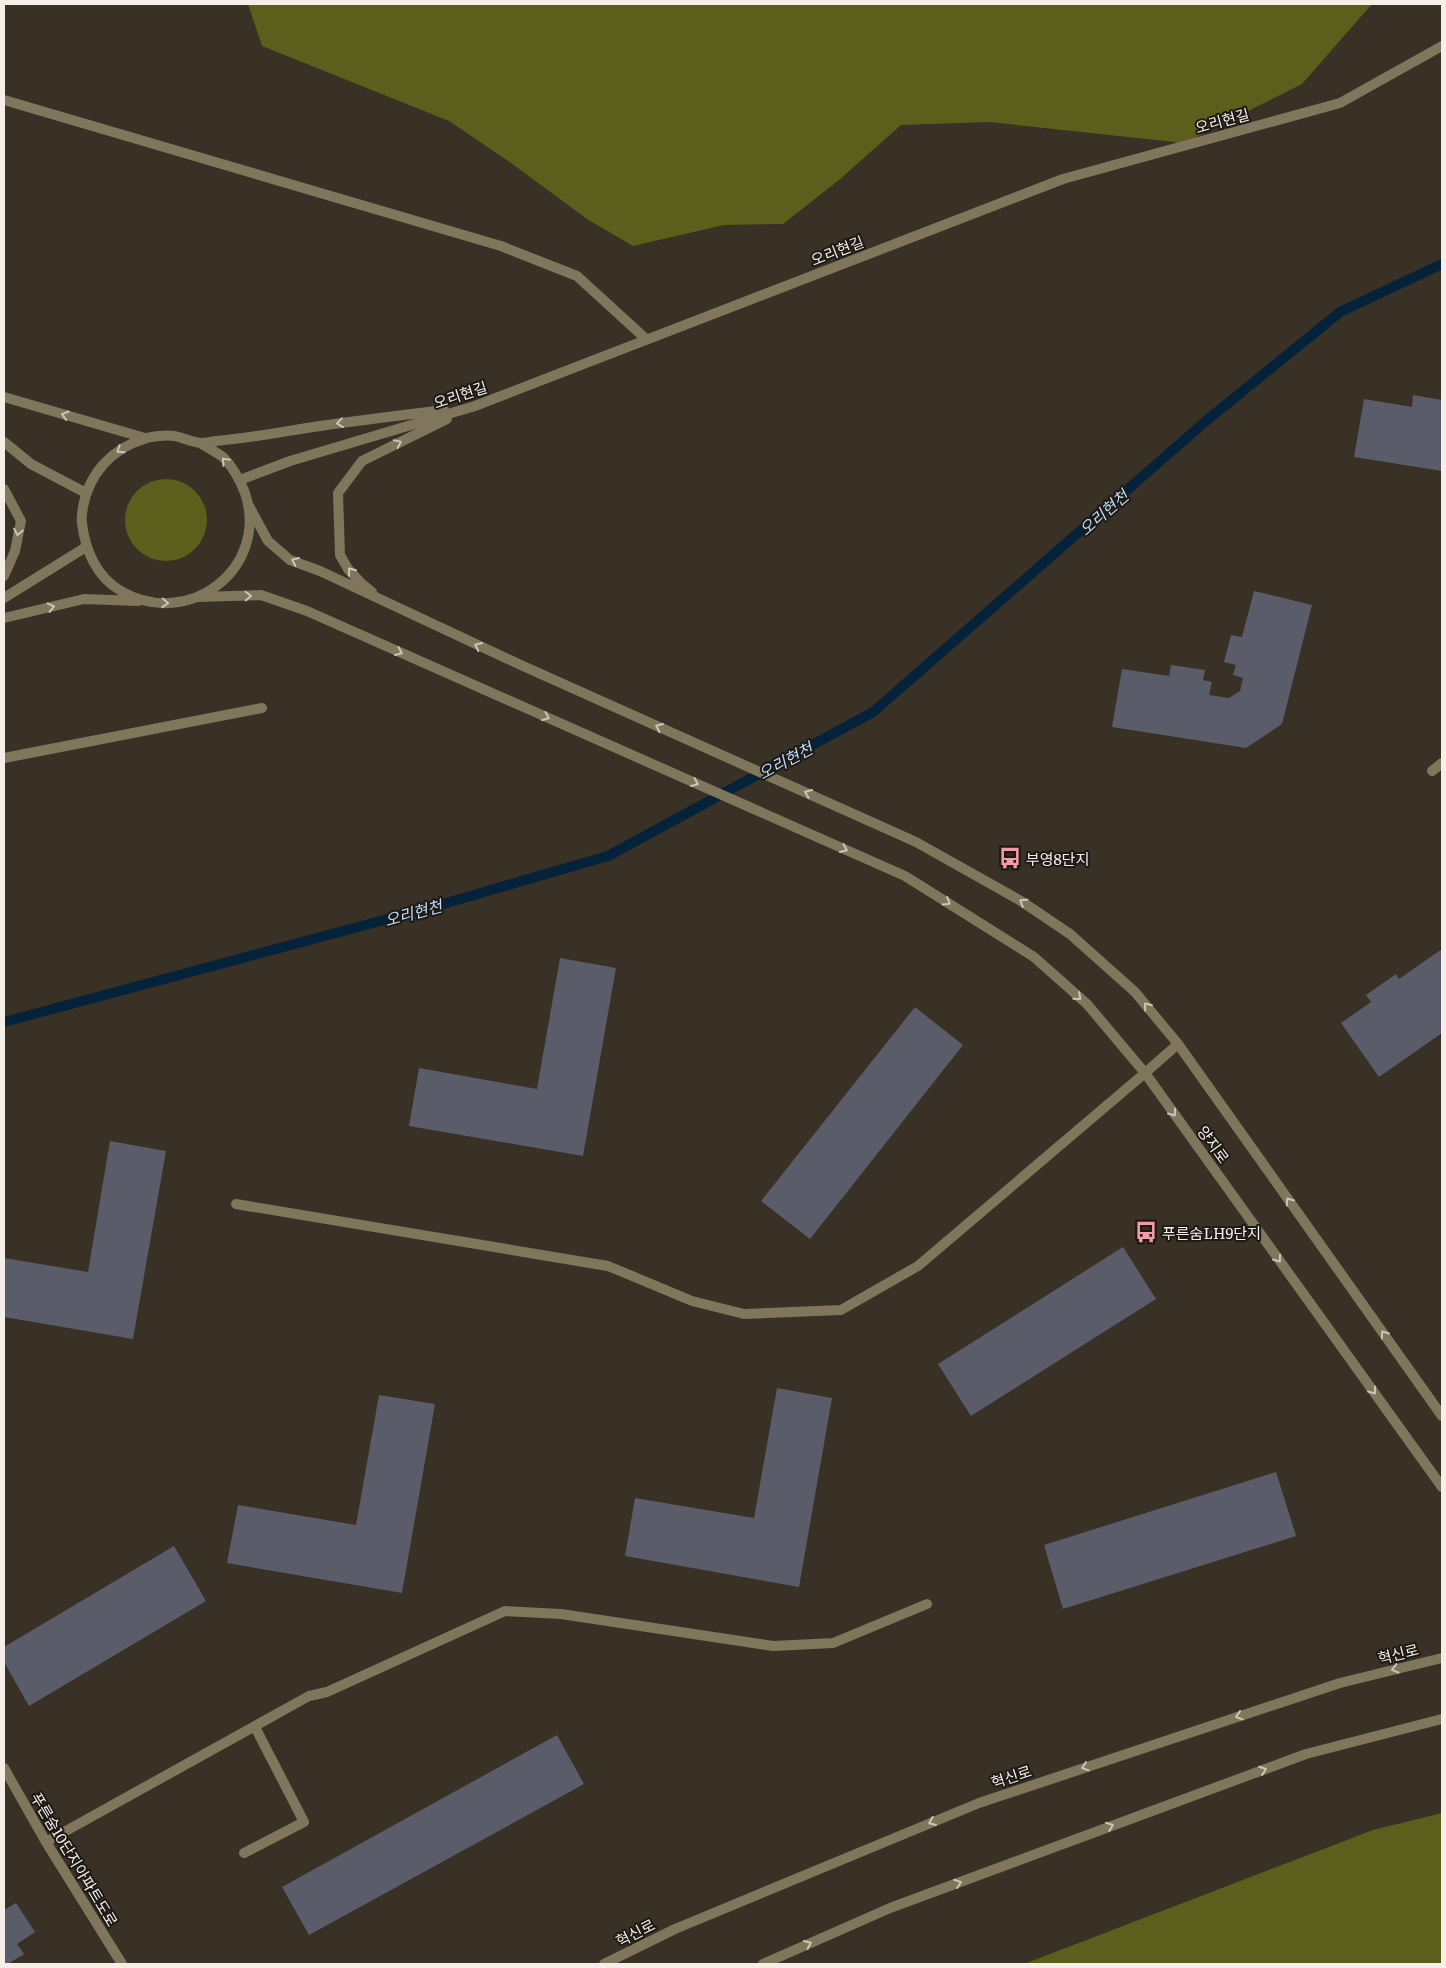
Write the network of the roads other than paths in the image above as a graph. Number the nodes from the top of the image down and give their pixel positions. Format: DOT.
graph roads {
  1 [pos="1442,46"];
  2 [pos="4,100"];
  3 [pos="646,339"];
  4 [pos="4,397"];
  5 [pos="475,406"];
  6 [pos="145,438"];
  7 [pos="4,442"];
  8 [pos="200,443"];
  9 [pos="240,480"];
  10 [pos="4,489"];
  11 [pos="86,493"];
  12 [pos="249,506"];
  13 [pos="86,547"];
  14 [pos="4,576"];
  15 [pos="199,597"];
  16 [pos="4,598"];
  17 [pos="145,602"];
  18 [pos="387,604"];
  19 [pos="4,618"];
  20 [pos="262,708"];
  21 [pos="4,758"];
  22 [pos="1442,763"];
  23 [pos="1432,771"];
  24 [pos="1178,1044"];
  25 [pos="1144,1073"];
  26 [pos="236,1204"];
  27 [pos="1442,1416"];
  28 [pos="1442,1487"];
  29 [pos="927,1604"];
  30 [pos="1442,1658"];
  31 [pos="1442,1719"];
  32 [pos="255,1727"];
  33 [pos="4,1768"];
  34 [pos="46,1842"];
  35 [pos="244,1854"];
  36 [pos="122,1964"];
  37 [pos="604,1964"];
  38 [pos="763,1964"];
  1 -- 3 [label="street, 오리현길"];
  2 -- 3 [label="street"];
  3 -- 5 [label="street, 오리현길"];
  6 -- 4 [label="street, one-way"];
  5 -- 8 [label="street, one-way"];
  5 -- 9 [label="street, 오리현길"];
  18 -- 5 [label="street, one-way"];
  6 -- 8 [label="street"];
  6 -- 11 [label="street, one-way"];
  7 -- 11 [label="street"];
  9 -- 8 [label="street, one-way"];
  9 -- 12 [label="street"];
  10 -- 14 [label="street, one-way"];
  11 -- 13 [label="street"];
  12 -- 15 [label="street"];
  18 -- 12 [label="street, one-way"];
  13 -- 16 [label="street"];
  13 -- 17 [label="street"];
  17 -- 15 [label="street, one-way"];
  15 -- 25 [label="street, 양지로, one-way"];
  19 -- 17 [label="street, one-way"];
  24 -- 18 [label="street, 양지로, one-way"];
  20 -- 21 [label="street"];
  22 -- 23 [label="street"];
  24 -- 25 [label="street"];
  27 -- 24 [label="street, 양지로, one-way"];
  25 -- 26 [label="street"];
  25 -- 28 [label="street, 양지로, one-way"];
  29 -- 32 [label="street"];
  30 -- 37 [label="street, 혁신로, one-way"];
  38 -- 31 [label="street, one-way"];
  32 -- 34 [label="street"];
  32 -- 35 [label="street"];
  33 -- 34 [label="street, 푸른숨10단지아파트도로"];
  34 -- 36 [label="street, 푸른숨10단지아파트도로"];
}
